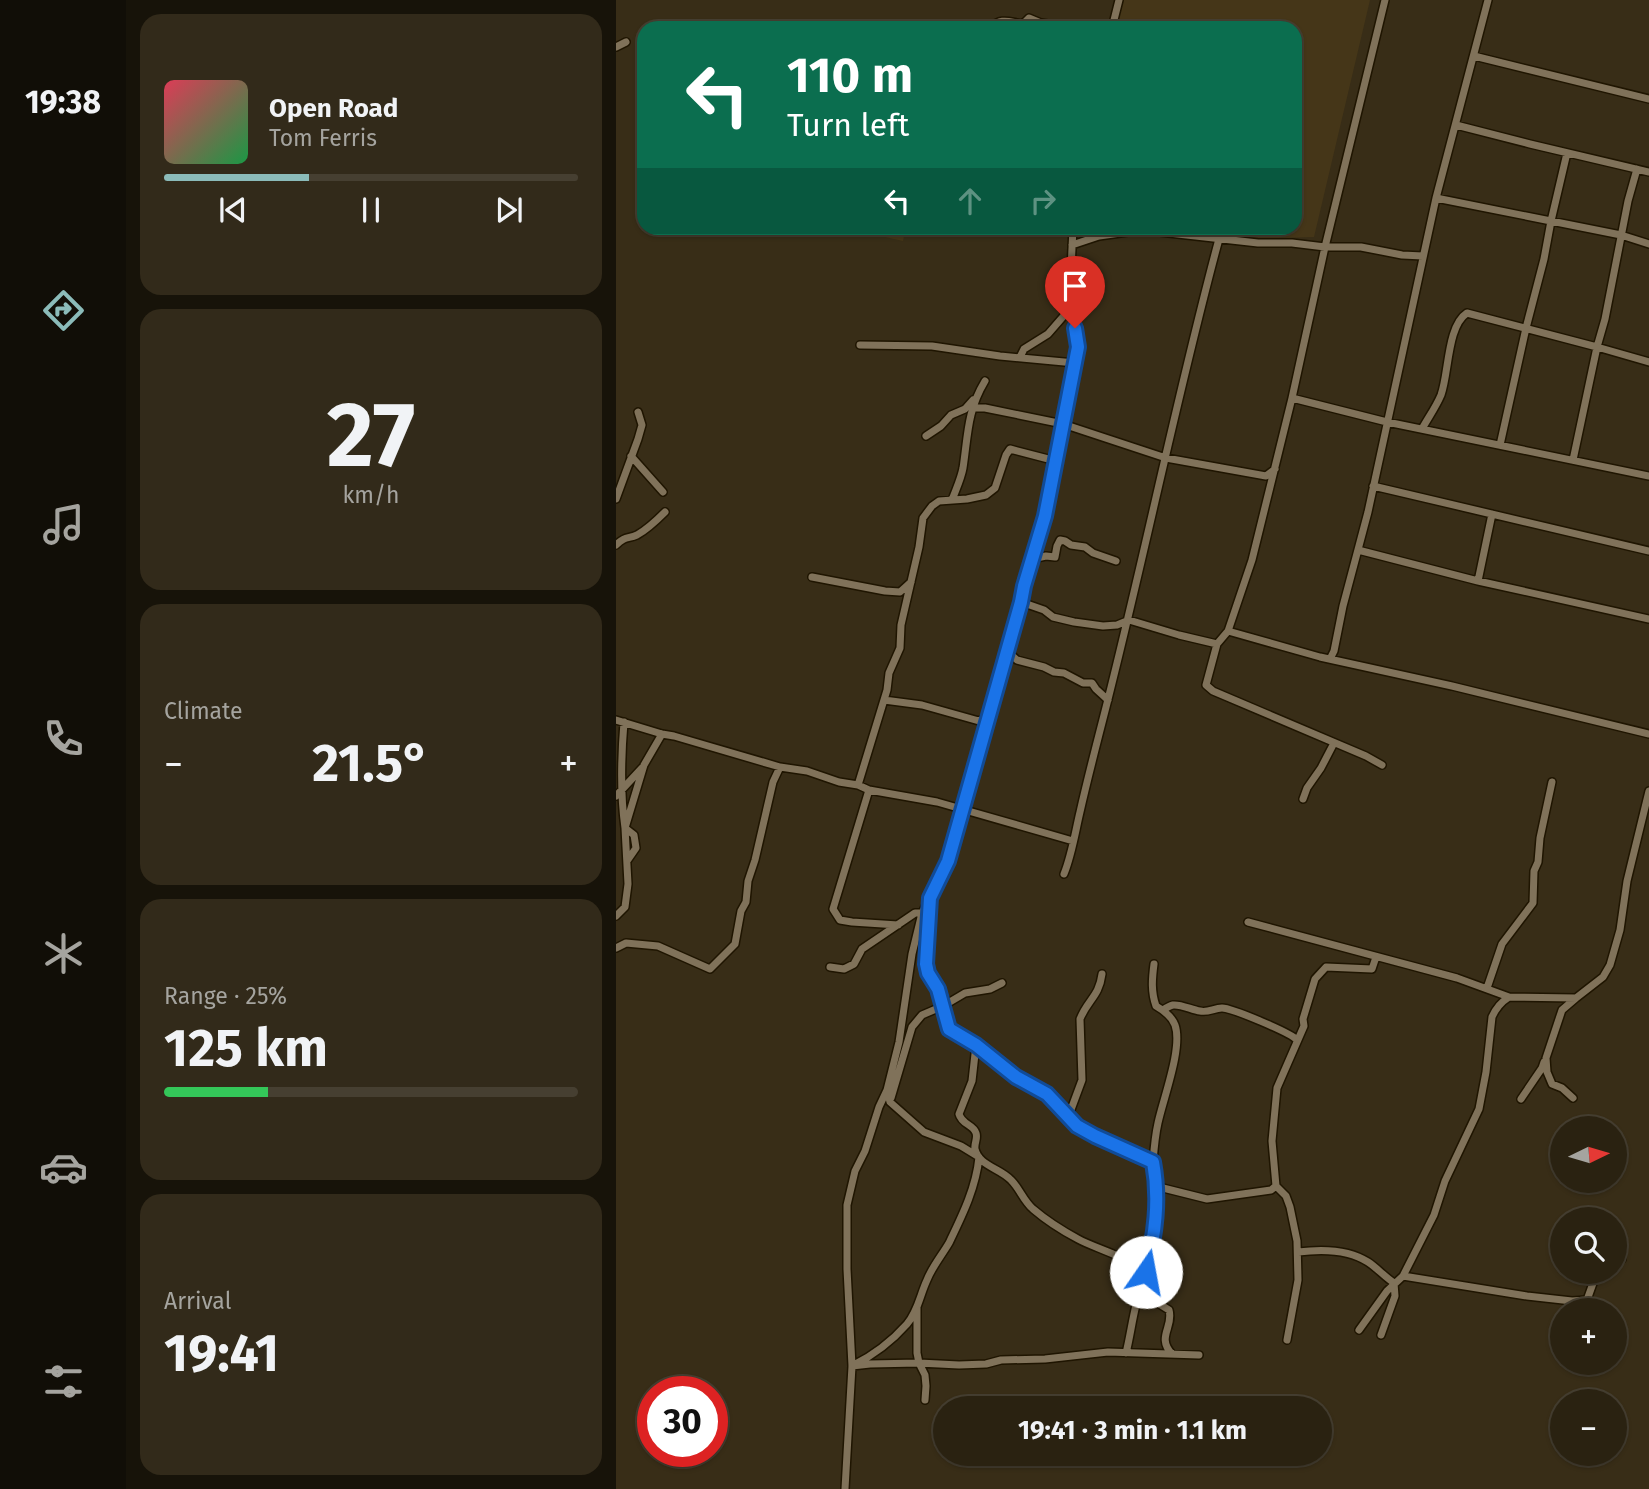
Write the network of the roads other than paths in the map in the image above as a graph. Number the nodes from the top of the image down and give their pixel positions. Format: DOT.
graph roads {
  1 [pos="1119,0"];
  2 [pos="1385,0"];
  3 [pos="1488,0"];
  4 [pos="1114,21"];
  5 [pos="626,42"];
  6 [pos="616,47"];
  7 [pos="1474,56"];
  8 [pos="1649,99"];
  9 [pos="1456,125"];
  10 [pos="1567,153"];
  11 [pos="1637,169"];
  12 [pos="1649,172"];
  13 [pos="1436,198"];
  14 [pos="1551,221"];
  15 [pos="1621,234"];
  16 [pos="1073,235"];
  17 [pos="1106,235"];
  18 [pos="1185,235"];
  19 [pos="1219,239"];
  20 [pos="1649,244"];
  21 [pos="1072,245"];
  22 [pos="1325,247"];
  23 [pos="1423,256"];
  24 [pos="1073,309"];
  25 [pos="1526,328"];
  26 [pos="860,345"];
  27 [pos="1597,346"];
  28 [pos="1020,357"];
  29 [pos="1649,362"];
  30 [pos="1075,363"];
  31 [pos="985,381"];
  32 [pos="975,397"];
  33 [pos="1292,398"];
  34 [pos="972,408"];
  35 [pos="638,412"];
  36 [pos="1387,422"];
  37 [pos="1063,424"];
  38 [pos="1422,429"];
  39 [pos="926,436"];
  40 [pos="1500,445"];
  41 [pos="631,456"];
  42 [pos="1166,458"];
  43 [pos="1573,460"];
  44 [pos="1056,461"];
  45 [pos="1276,468"];
  46 [pos="1649,476"];
  47 [pos="1373,486"];
  48 [pos="663,492"];
  49 [pos="616,499"];
  50 [pos="952,500"];
  51 [pos="665,512"];
  52 [pos="1492,514"];
  53 [pos="616,545"];
  54 [pos="1358,550"];
  55 [pos="1649,551"];
  56 [pos="1032,559"];
  57 [pos="1115,561"];
  58 [pos="812,577"];
  59 [pos="1478,581"];
  60 [pos="911,582"];
  61 [pos="1021,602"];
  62 [pos="1649,619"];
  63 [pos="1129,620"];
  64 [pos="1228,631"];
  65 [pos="1217,644"];
  66 [pos="1007,651"];
  67 [pos="1330,659"];
  68 [pos="884,700"];
  69 [pos="1108,700"];
  70 [pos="990,716"];
  71 [pos="620,721"];
  72 [pos="662,734"];
  73 [pos="1649,734"];
  74 [pos="1334,743"];
  75 [pos="644,765"];
  76 [pos="1381,765"];
  77 [pos="780,767"];
  78 [pos="1552,782"];
  79 [pos="858,785"];
  80 [pos="869,790"];
  81 [pos="1649,792"];
  82 [pos="619,793"];
  83 [pos="1303,799"];
  84 [pos="962,809"];
  85 [pos="625,828"];
  86 [pos="1073,841"];
  87 [pos="1064,874"];
  88 [pos="930,898"];
  89 [pos="922,913"];
  90 [pos="616,916"];
  91 [pos="1248,922"];
  92 [pos="898,925"];
  93 [pos="616,941"];
  94 [pos="626,943"];
  95 [pos="616,948"];
  96 [pos="1377,957"];
  97 [pos="1154,964"];
  98 [pos="830,967"];
  99 [pos="1102,974"];
  100 [pos="1002,983"];
  101 [pos="1487,988"];
  102 [pos="1509,997"];
  103 [pos="1576,998"];
  104 [pos="943,1006"];
  105 [pos="1163,1010"];
  106 [pos="1297,1040"];
  107 [pos="976,1045"];
  108 [pos="1546,1058"];
  109 [pos="887,1090"];
  110 [pos="1573,1098"];
  111 [pos="1521,1099"];
  112 [pos="890,1102"];
  113 [pos="1069,1115"];
  114 [pos="979,1157"];
  115 [pos="1153,1162"];
  116 [pos="1276,1186"];
  117 [pos="1163,1188"];
  118 [pos="1298,1252"];
  119 [pos="1146,1272"];
  120 [pos="1403,1276"];
  121 [pos="1394,1283"];
  122 [pos="1593,1284"];
  123 [pos="1142,1287"];
  124 [pos="917,1307"];
  125 [pos="1359,1330"];
  126 [pos="1381,1335"];
  127 [pos="1287,1340"];
  128 [pos="1126,1353"];
  129 [pos="1171,1354"];
  130 [pos="1199,1355"];
  131 [pos="919,1363"];
  132 [pos="852,1366"];
  133 [pos="925,1400"];
  134 [pos="845,1489"];
  1 -- 4 [label="street"];
  2 -- 22 [label="street"];
  3 -- 7 [label="street"];
  5 -- 6 [label="street"];
  7 -- 8 [label="street"];
  7 -- 9 [label="street"];
  9 -- 10 [label="street"];
  9 -- 13 [label="street"];
  10 -- 11 [label="street"];
  10 -- 14 [label="street"];
  11 -- 12 [label="street"];
  11 -- 15 [label="street"];
  13 -- 14 [label="street"];
  13 -- 23 [label="street"];
  14 -- 15 [label="street"];
  14 -- 25 [label="street"];
  15 -- 20 [label="street"];
  15 -- 27 [label="street"];
  16 -- 21 [label="street"];
  17 -- 21 [label="street"];
  18 -- 19 [label="street"];
  19 -- 22 [label="street"];
  19 -- 42 [label="street"];
  21 -- 24 [label="street"];
  22 -- 23 [label="street"];
  22 -- 33 [label="street"];
  23 -- 36 [label="street"];
  24 -- 28 [label="street"];
  24 -- 30 [label="street"];
  25 -- 27 [label="street"];
  25 -- 38 [label="street"];
  25 -- 40 [label="street"];
  26 -- 28 [label="street"];
  27 -- 29 [label="street"];
  27 -- 43 [label="street"];
  28 -- 30 [label="street"];
  30 -- 37 [label="street"];
  31 -- 32 [label="street"];
  32 -- 34 [label="street"];
  32 -- 39 [label="street"];
  33 -- 36 [label="street"];
  33 -- 45 [label="street"];
  34 -- 37 [label="street"];
  34 -- 50 [label="street"];
  35 -- 41 [label="street"];
  36 -- 38 [label="street"];
  36 -- 47 [label="street"];
  37 -- 42 [label="street"];
  37 -- 44 [label="street"];
  38 -- 40 [label="street"];
  40 -- 43 [label="street"];
  41 -- 48 [label="street"];
  41 -- 49 [label="street"];
  42 -- 45 [label="street"];
  42 -- 63 [label="street"];
  43 -- 46 [label="street"];
  44 -- 50 [label="street"];
  44 -- 56 [label="street"];
  45 -- 64 [label="street"];
  47 -- 52 [label="street"];
  47 -- 54 [label="street"];
  50 -- 60 [label="street"];
  51 -- 53 [label="street"];
  52 -- 55 [label="street"];
  52 -- 59 [label="street"];
  54 -- 59 [label="street"];
  54 -- 67 [label="street"];
  56 -- 57 [label="street"];
  56 -- 61 [label="street"];
  58 -- 60 [label="street"];
  59 -- 62 [label="street"];
  60 -- 68 [label="street"];
  61 -- 63 [label="street"];
  61 -- 66 [label="street"];
  63 -- 65 [label="street"];
  63 -- 69 [label="street"];
  64 -- 65 [label="street"];
  64 -- 67 [label="street"];
  65 -- 74 [label="street"];
  66 -- 69 [label="street"];
  66 -- 70 [label="street"];
  67 -- 73 [label="street"];
  68 -- 70 [label="street"];
  68 -- 79 [label="street"];
  69 -- 86 [label="street"];
  70 -- 84 [label="street"];
  71 -- 72 [label="street"];
  71 -- 82 [label="street"];
  72 -- 75 [label="street"];
  72 -- 77 [label="street"];
  74 -- 76 [label="street"];
  74 -- 83 [label="street"];
  75 -- 82 [label="street"];
  75 -- 85 [label="street"];
  77 -- 79 [label="street"];
  77 -- 94 [label="street"];
  78 -- 101 [label="street"];
  79 -- 80 [label="street"];
  80 -- 84 [label="street"];
  80 -- 92 [label="street"];
  81 -- 103 [label="street"];
  82 -- 85 [label="street"];
  84 -- 86 [label="street"];
  84 -- 88 [label="street"];
  85 -- 90 [label="street"];
  86 -- 87 [label="street"];
  88 -- 89 [label="street"];
  88 -- 104 [label="street"];
  89 -- 92 [label="street"];
  89 -- 109 [label="street"];
  91 -- 96 [label="street"];
  92 -- 98 [label="street"];
  93 -- 94 [label="street"];
  94 -- 95 [label="street"];
  96 -- 101 [label="street"];
  96 -- 106 [label="street"];
  97 -- 105 [label="street"];
  99 -- 113 [label="street"];
  100 -- 104 [label="street"];
  101 -- 102 [label="street"];
  102 -- 103 [label="street"];
  102 -- 120 [label="street"];
  103 -- 108 [label="street"];
  104 -- 107 [label="street"];
  104 -- 112 [label="street"];
  105 -- 106 [label="street"];
  105 -- 115 [label="street"];
  106 -- 116 [label="street"];
  107 -- 113 [label="street"];
  107 -- 114 [label="street"];
  108 -- 110 [label="street"];
  108 -- 111 [label="street"];
  109 -- 112 [label="street"];
  109 -- 132 [label="street"];
  112 -- 114 [label="street"];
  113 -- 115 [label="street"];
  114 -- 119 [label="street"];
  114 -- 124 [label="street"];
  115 -- 119 [label="street"];
  116 -- 117 [label="street"];
  116 -- 118 [label="street"];
  118 -- 121 [label="street"];
  118 -- 127 [label="street"];
  119 -- 123 [label="street"];
  120 -- 121 [label="street"];
  120 -- 122 [label="street"];
  121 -- 125 [label="street"];
  121 -- 126 [label="street"];
  123 -- 128 [label="street"];
  123 -- 129 [label="street"];
  124 -- 131 [label="street"];
  124 -- 132 [label="street"];
  128 -- 129 [label="street"];
  128 -- 131 [label="street"];
  129 -- 130 [label="street"];
  131 -- 132 [label="street"];
  131 -- 133 [label="street"];
  132 -- 134 [label="street"];
}
